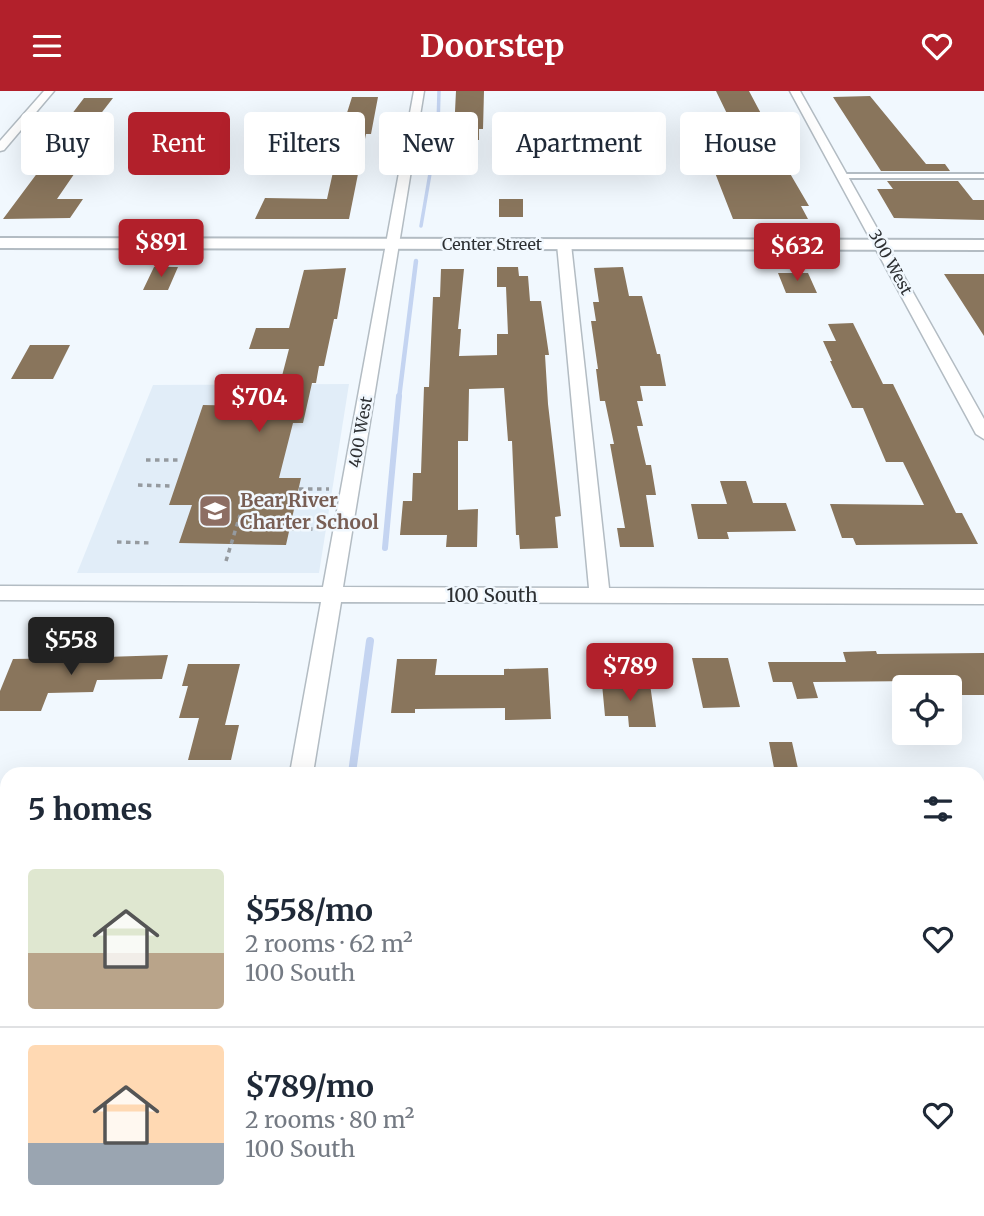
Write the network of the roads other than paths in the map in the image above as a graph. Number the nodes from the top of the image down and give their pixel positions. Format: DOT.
graph roads {
  1 [pos="49,91"];
  2 [pos="419,91"];
  3 [pos="795,91"];
  4 [pos="0,148"];
  5 [pos="843,176"];
  6 [pos="984,176"];
  7 [pos="0,243"];
  8 [pos="392,244"];
  9 [pos="564,244"];
  10 [pos="882,245"];
  11 [pos="984,245"];
  12 [pos="984,434"];
  13 [pos="0,593"];
  14 [pos="332,595"];
  15 [pos="600,595"];
  16 [pos="984,597"];
  17 [pos="303,767"];
  1 -- 4 [label="street"];
  2 -- 8 [label="street, 400 West"];
  3 -- 5 [label="street, 300 West"];
  5 -- 6 [label="lane"];
  5 -- 10 [label="street, 300 West"];
  7 -- 8 [label="street, Center Street"];
  8 -- 9 [label="street, Center Street"];
  8 -- 14 [label="street, 400 West"];
  9 -- 10 [label="street, Center Street"];
  9 -- 15 [label="street"];
  10 -- 11 [label="street, Center Street"];
  10 -- 12 [label="street, 300 West"];
  13 -- 14 [label="street, 100 South"];
  14 -- 15 [label="street, 100 South"];
  14 -- 17 [label="street, 400 West"];
  15 -- 16 [label="street, 100 South"];
}
